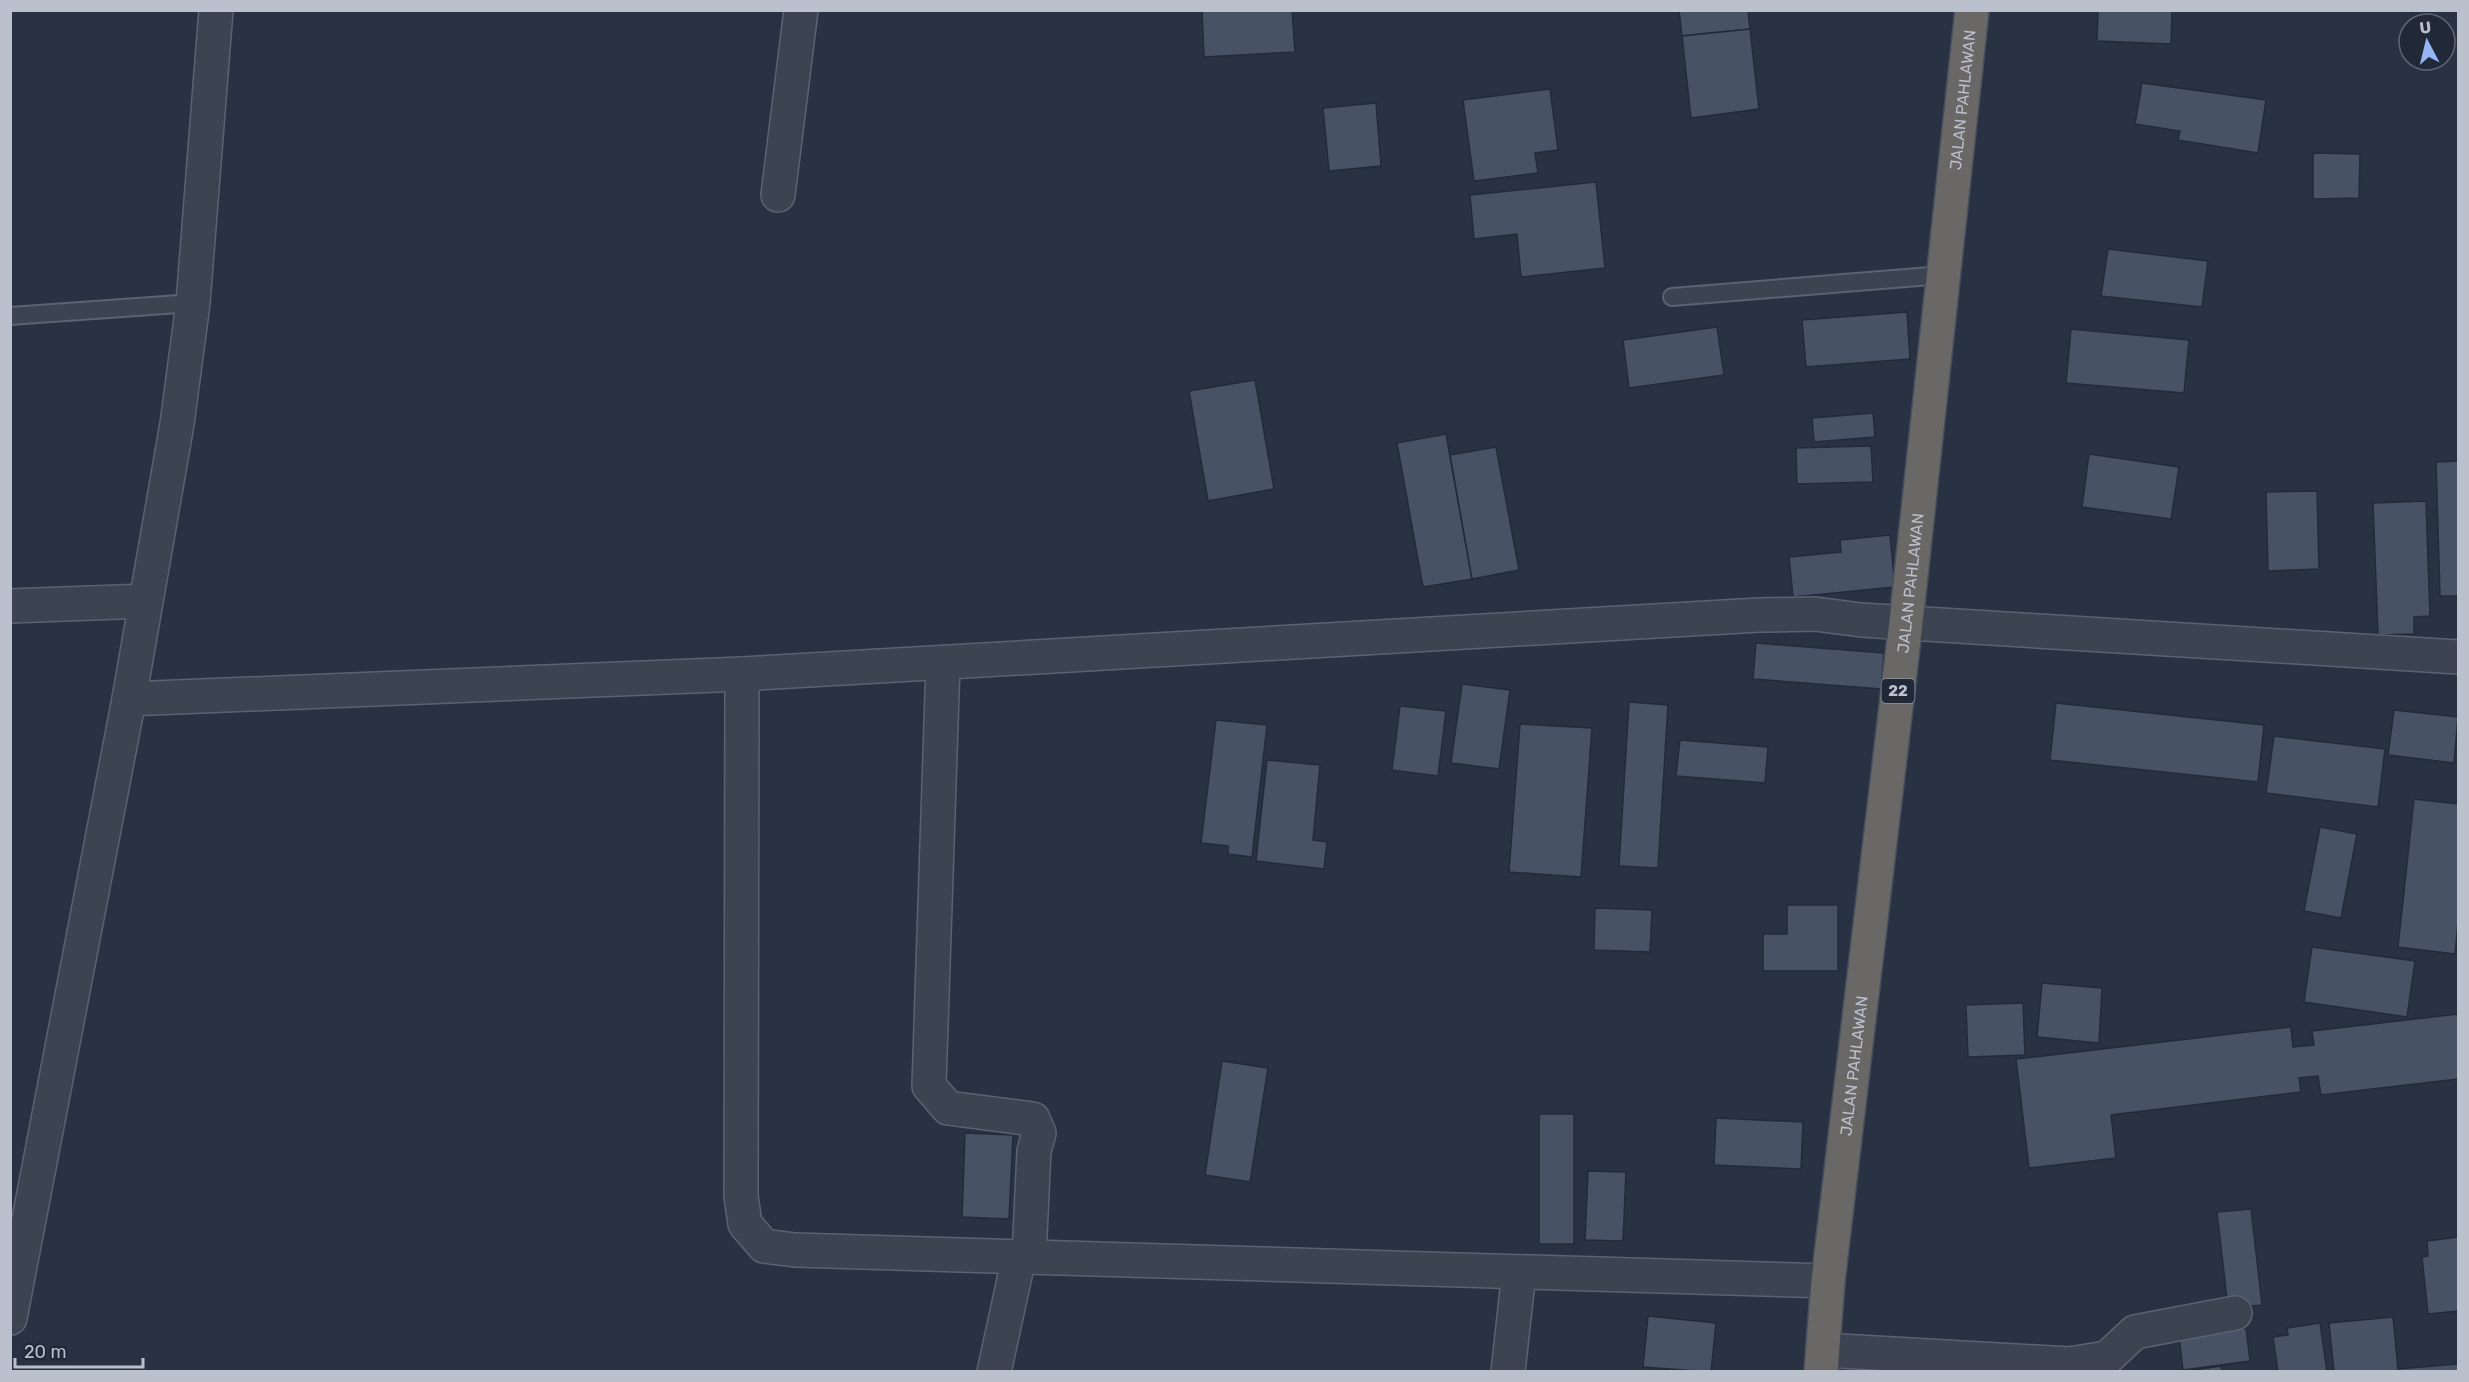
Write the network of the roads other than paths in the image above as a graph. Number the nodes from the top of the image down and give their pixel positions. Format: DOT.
graph roads {
  1 [pos="216,10"];
  2 [pos="801,10"];
  3 [pos="1972,10"];
  4 [pos="778,195"];
  5 [pos="1943,275"];
  6 [pos="1671,297"];
  7 [pos="193,303"];
  8 [pos="10,316"];
  9 [pos="146,601"];
  10 [pos="10,606"];
  11 [pos="1906,622"];
  12 [pos="2458,657"];
  13 [pos="943,663"];
  14 [pos="742,674"];
  15 [pos="129,699"];
  16 [pos="25,1166"];
  17 [pos="1024,1257"];
  18 [pos="1519,1272"];
  19 [pos="1828,1281"];
  20 [pos="2235,1313"];
  21 [pos="10,1318"];
  22 [pos="1822,1360"];
  23 [pos="994,1371"];
  24 [pos="1508,1371"];
  1 -- 7 [label="street"];
  2 -- 4 [label="street"];
  3 -- 5 [label="highway, JALAN PAHLAWAN / 22"];
  5 -- 6 [label="lane"];
  5 -- 11 [label="highway, JALAN PAHLAWAN / 22"];
  7 -- 8 [label="lane"];
  7 -- 9 [label="street"];
  9 -- 10 [label="street"];
  9 -- 15 [label="street"];
  11 -- 12 [label="street"];
  11 -- 13 [label="street"];
  11 -- 19 [label="highway, JALAN PAHLAWAN / 22"];
  13 -- 14 [label="street"];
  13 -- 17 [label="street"];
  14 -- 15 [label="street"];
  14 -- 17 [label="street"];
  15 -- 16 [label="street"];
  16 -- 21 [label="street"];
  17 -- 18 [label="street"];
  17 -- 23 [label="street"];
  18 -- 19 [label="street"];
  18 -- 24 [label="street"];
  19 -- 22 [label="highway, JALAN PAHLAWAN / 22"];
  20 -- 22 [label="street"];
}
